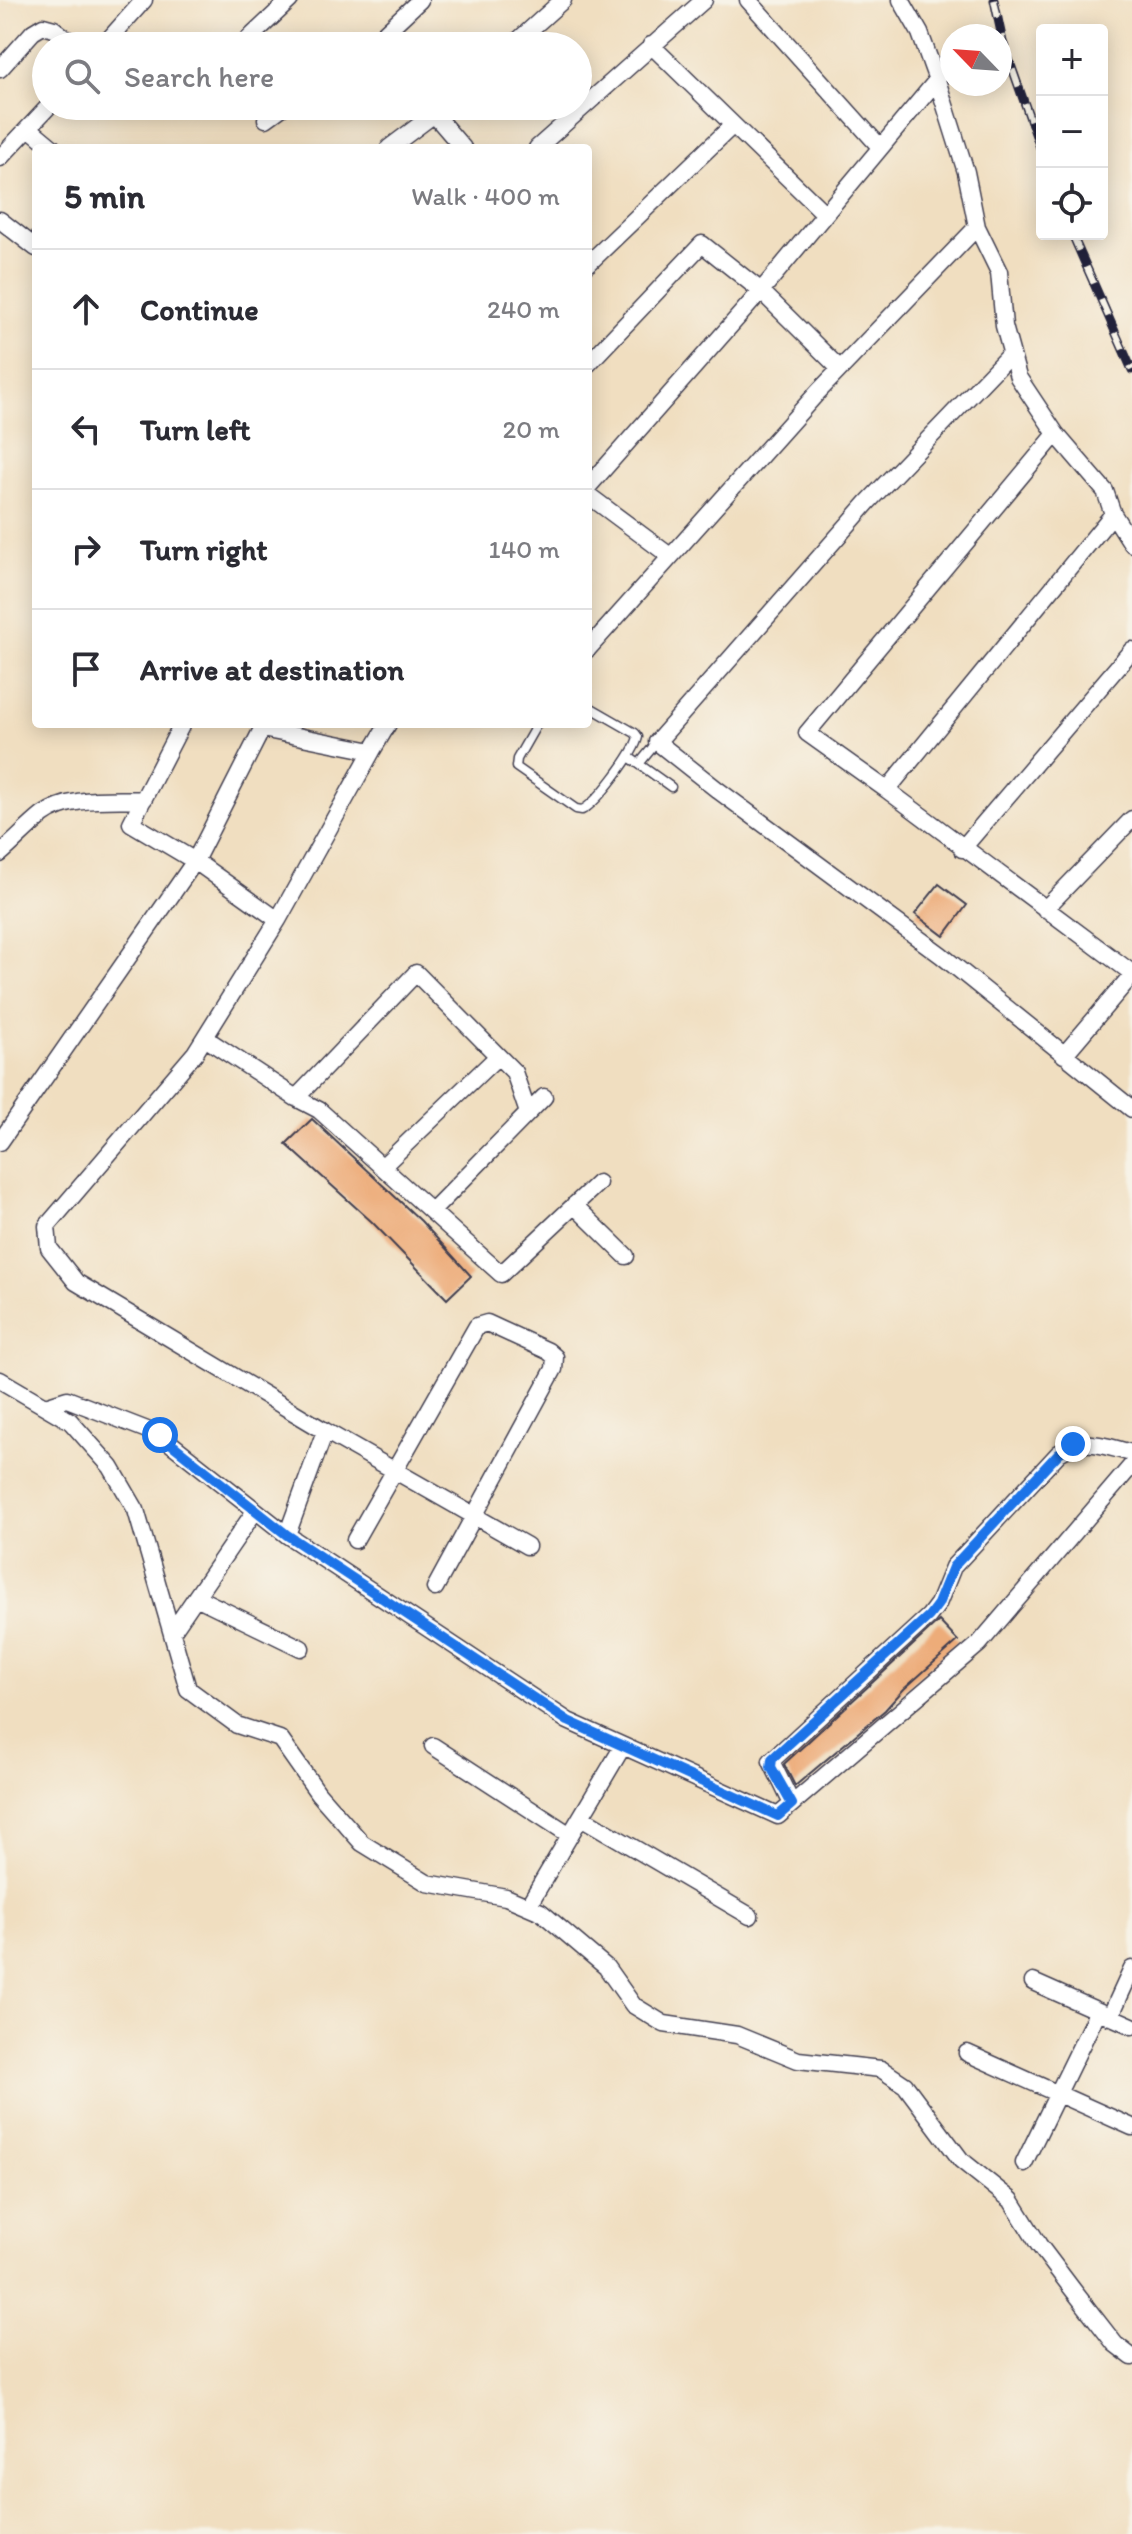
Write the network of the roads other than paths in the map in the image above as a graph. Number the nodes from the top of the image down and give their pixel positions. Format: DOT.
graph roads {
  1 [pos="144,0"];
  2 [pos="290,0"];
  3 [pos="420,0"];
  4 [pos="563,0"];
  5 [pos="704,0"];
  6 [pos="748,0"];
  7 [pos="901,0"];
  8 [pos="33,32"];
  9 [pos="58,32"];
  10 [pos="115,32"];
  11 [pos="256,32"];
  12 [pos="387,32"];
  13 [pos="528,32"];
  14 [pos="32,33"];
  15 [pos="651,45"];
  16 [pos="0,69"];
  17 [pos="937,80"];
  18 [pos="592,98"];
  19 [pos="36,120"];
  20 [pos="423,120"];
  21 [pos="444,120"];
  22 [pos="568,120"];
  23 [pos="733,125"];
  24 [pos="29,128"];
  25 [pos="48,144"];
  26 [pos="394,144"];
  27 [pos="460,144"];
  28 [pos="541,144"];
  29 [pos="880,147"];
  30 [pos="0,158"];
  31 [pos="824,213"];
  32 [pos="0,220"];
  33 [pos="977,227"];
  34 [pos="32,245"];
  35 [pos="592,260"];
  36 [pos="761,291"];
  37 [pos="1011,353"];
  38 [pos="592,360"];
  39 [pos="840,369"];
  40 [pos="1056,434"];
  41 [pos="592,482"];
  42 [pos="592,498"];
  43 [pos="1113,514"];
  44 [pos="1132,544"];
  45 [pos="670,556"];
  46 [pos="592,644"];
  47 [pos="1132,650"];
  48 [pos="592,708"];
  49 [pos="180,728"];
  50 [pos="262,728"];
  51 [pos="268,728"];
  52 [pos="386,728"];
  53 [pos="535,728"];
  54 [pos="657,742"];
  55 [pos="372,751"];
  56 [pos="629,757"];
  57 [pos="639,764"];
  58 [pos="671,787"];
  59 [pos="887,790"];
  60 [pos="144,799"];
  61 [pos="1132,819"];
  62 [pos="962,849"];
  63 [pos="0,854"];
  64 [pos="195,861"];
  65 [pos="1045,909"];
  66 [pos="278,920"];
  67 [pos="1132,974"];
  68 [pos="205,1038"];
  69 [pos="1064,1055"];
  70 [pos="497,1057"];
  71 [pos="544,1097"];
  72 [pos="296,1098"];
  73 [pos="1132,1109"];
  74 [pos="528,1113"];
  75 [pos="0,1142"];
  76 [pos="383,1166"];
  77 [pos="598,1183"];
  78 [pos="574,1205"];
  79 [pos="432,1211"];
  80 [pos="626,1256"];
  81 [pos="0,1380"];
  82 [pos="45,1406"];
  83 [pos="325,1431"];
  84 [pos="1132,1453"];
  85 [pos="1132,1465"];
  86 [pos="394,1470"];
  87 [pos="255,1511"];
  88 [pos="474,1516"];
  89 [pos="287,1535"];
  90 [pos="355,1540"];
  91 [pos="527,1546"];
  92 [pos="435,1588"];
  93 [pos="196,1597"];
  94 [pos="172,1632"];
  95 [pos="301,1648"];
  96 [pos="433,1746"];
  97 [pos="623,1746"];
  98 [pos="792,1804"];
  99 [pos="581,1817"];
  100 [pos="570,1835"];
  101 [pos="528,1906"];
  102 [pos="750,1916"];
  103 [pos="1132,1969"];
  104 [pos="1033,1982"];
  105 [pos="1104,2014"];
  106 [pos="1132,2026"];
  107 [pos="967,2053"];
  108 [pos="1058,2094"];
  109 [pos="1132,2127"];
  110 [pos="1024,2163"];
  111 [pos="1132,2357"];
  1 -- 10 [label="street"];
  2 -- 11 [label="street"];
  3 -- 12 [label="street"];
  4 -- 13 [label="street"];
  5 -- 15 [label="street"];
  6 -- 29 [label="street"];
  7 -- 17 [label="street"];
  8 -- 9 [label="street"];
  14 -- 16 [label="street"];
  15 -- 18 [label="street"];
  15 -- 23 [label="street"];
  17 -- 29 [label="street"];
  17 -- 33 [label="street"];
  19 -- 24 [label="street"];
  20 -- 26 [label="street"];
  21 -- 27 [label="street"];
  22 -- 28 [label="street"];
  23 -- 31 [label="street"];
  23 -- 35 [label="street"];
  24 -- 25 [label="street"];
  24 -- 30 [label="street"];
  29 -- 31 [label="street"];
  31 -- 36 [label="street"];
  32 -- 34 [label="street"];
  33 -- 37 [label="street"];
  33 -- 39 [label="street"];
  36 -- 38 [label="street"];
  36 -- 39 [label="street"];
  36 -- 41 [label="street"];
  37 -- 40 [label="street"];
  37 -- 54 [label="street"];
  39 -- 45 [label="street"];
  40 -- 43 [label="street"];
  40 -- 59 [label="street"];
  42 -- 45 [label="street"];
  43 -- 44 [label="street"];
  43 -- 59 [label="street"];
  45 -- 46 [label="street"];
  47 -- 62 [label="street"];
  48 -- 56 [label="lane"];
  49 -- 60 [label="street"];
  50 -- 64 [label="street"];
  51 -- 55 [label="street"];
  52 -- 55 [label="street"];
  53 -- 56 [label="lane"];
  54 -- 57 [label="lane"];
  54 -- 69 [label="street"];
  55 -- 66 [label="street"];
  56 -- 57 [label="lane"];
  57 -- 58 [label="lane"];
  59 -- 62 [label="street"];
  60 -- 63 [label="street"];
  60 -- 64 [label="street"];
  61 -- 65 [label="street"];
  62 -- 65 [label="street"];
  64 -- 66 [label="street"];
  64 -- 75 [label="street"];
  65 -- 67 [label="street"];
  66 -- 68 [label="street"];
  67 -- 69 [label="street"];
  68 -- 72 [label="street"];
  68 -- 83 [label="street"];
  69 -- 73 [label="street"];
  70 -- 72 [label="street"];
  70 -- 74 [label="street"];
  70 -- 76 [label="street"];
  71 -- 74 [label="street"];
  72 -- 76 [label="street"];
  74 -- 79 [label="street"];
  76 -- 79 [label="street"];
  77 -- 78 [label="street"];
  78 -- 79 [label="street"];
  78 -- 80 [label="street"];
  81 -- 82 [label="street"];
  82 -- 87 [label="street"];
  82 -- 94 [label="street"];
  83 -- 86 [label="street"];
  83 -- 89 [label="street"];
  84 -- 98 [label="street"];
  85 -- 98 [label="street"];
  86 -- 88 [label="street"];
  86 -- 88 [label="street"];
  86 -- 90 [label="street"];
  87 -- 89 [label="street"];
  87 -- 93 [label="street"];
  88 -- 91 [label="street"];
  88 -- 92 [label="street"];
  89 -- 97 [label="street"];
  93 -- 94 [label="street"];
  93 -- 95 [label="street"];
  94 -- 101 [label="street"];
  96 -- 100 [label="street"];
  97 -- 98 [label="street"];
  97 -- 99 [label="street"];
  99 -- 100 [label="street"];
  99 -- 102 [label="street"];
  100 -- 101 [label="street"];
  101 -- 111 [label="street"];
  103 -- 105 [label="street"];
  104 -- 105 [label="street"];
  105 -- 106 [label="street"];
  105 -- 108 [label="street"];
  107 -- 108 [label="street"];
  108 -- 109 [label="street"];
  108 -- 110 [label="street"];
}
